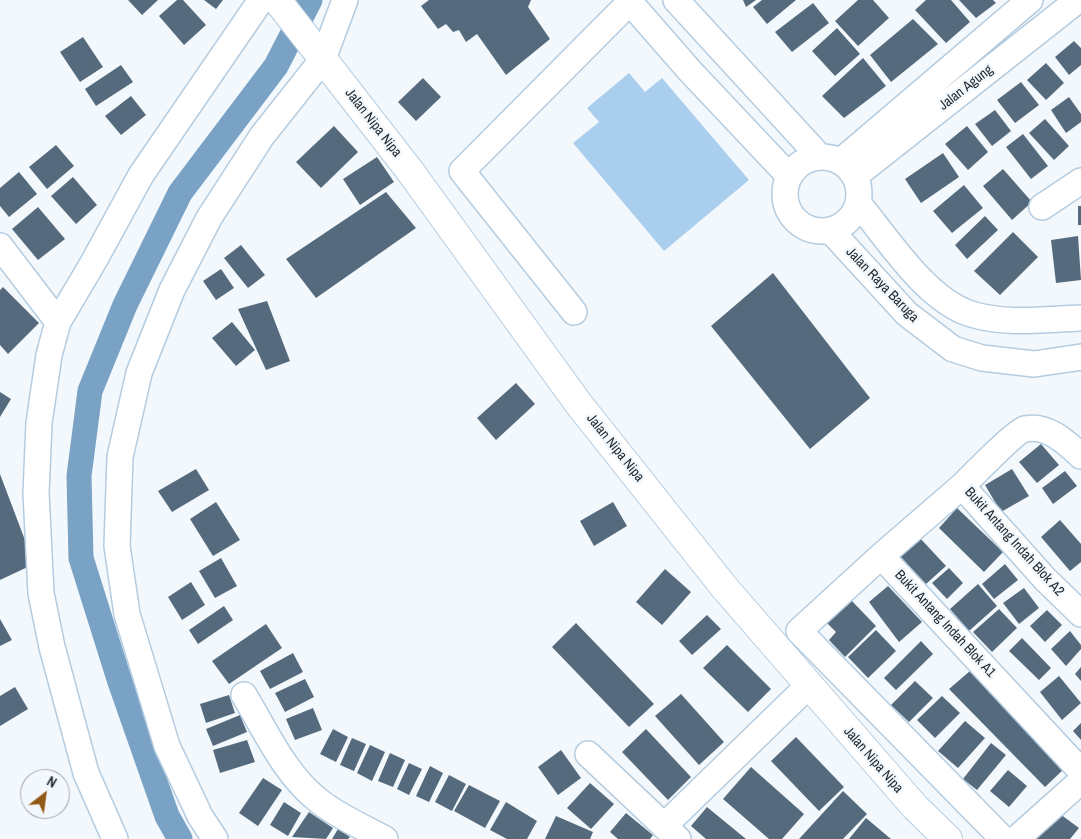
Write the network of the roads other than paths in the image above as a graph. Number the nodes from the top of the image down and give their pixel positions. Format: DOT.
graph roads {
  1 [pos="345,0"];
  2 [pos="1030,0"];
  3 [pos="1078,0"];
  4 [pos="629,1"];
  5 [pos="273,2"];
  6 [pos="687,4"];
  7 [pos="323,59"];
  8 [pos="838,165"];
  9 [pos="789,176"];
  10 [pos="1081,181"];
  11 [pos="858,203"];
  12 [pos="1042,207"];
  13 [pos="830,230"];
  14 [pos="0,246"];
  15 [pos="574,312"];
  16 [pos="1081,318"];
  17 [pos="58,322"];
  18 [pos="1081,357"];
  19 [pos="1076,452"];
  20 [pos="962,486"];
  21 [pos="882,556"];
  22 [pos="1081,614"];
  23 [pos="799,631"];
  24 [pos="776,648"];
  25 [pos="808,686"];
  26 [pos="244,695"];
  27 [pos="588,754"];
  28 [pos="1081,771"];
  29 [pos="1081,781"];
  30 [pos="671,832"];
  31 [pos="115,839"];
  32 [pos="215,839"];
  33 [pos="385,839"];
  34 [pos="948,839"];
  35 [pos="1003,839"];
  36 [pos="1016,839"];
  1 -- 7 [label="street"];
  2 -- 8 [label="street, Jalan Agung"];
  3 -- 8 [label="street, Jalan Agung"];
  4 -- 9 [label="street"];
  4 -- 15 [label="street"];
  5 -- 7 [label="street, Jalan Nipa Nipa"];
  5 -- 17 [label="street"];
  6 -- 8 [label="street"];
  7 -- 24 [label="street, Jalan Nipa Nipa"];
  7 -- 32 [label="street"];
  8 -- 9 [label="street"];
  8 -- 11 [label="street"];
  9 -- 13 [label="street"];
  10 -- 12 [label="street"];
  11 -- 13 [label="street"];
  11 -- 16 [label="street"];
  13 -- 18 [label="street, Jalan Raya Baruga"];
  14 -- 17 [label="street"];
  17 -- 31 [label="street"];
  19 -- 20 [label="street, Bukit Antang Indah Blok A2"];
  20 -- 21 [label="street"];
  20 -- 22 [label="street, Bukit Antang Indah Blok A2"];
  21 -- 23 [label="street"];
  21 -- 28 [label="street, Bukit Antang Indah Blok A1"];
  23 -- 24 [label="street"];
  23 -- 35 [label="street"];
  24 -- 25 [label="street, Jalan Nipa Nipa"];
  25 -- 30 [label="street"];
  25 -- 34 [label="street, Jalan Nipa Nipa"];
  26 -- 33 [label="street"];
  27 -- 30 [label="street"];
  29 -- 36 [label="street"];
}
